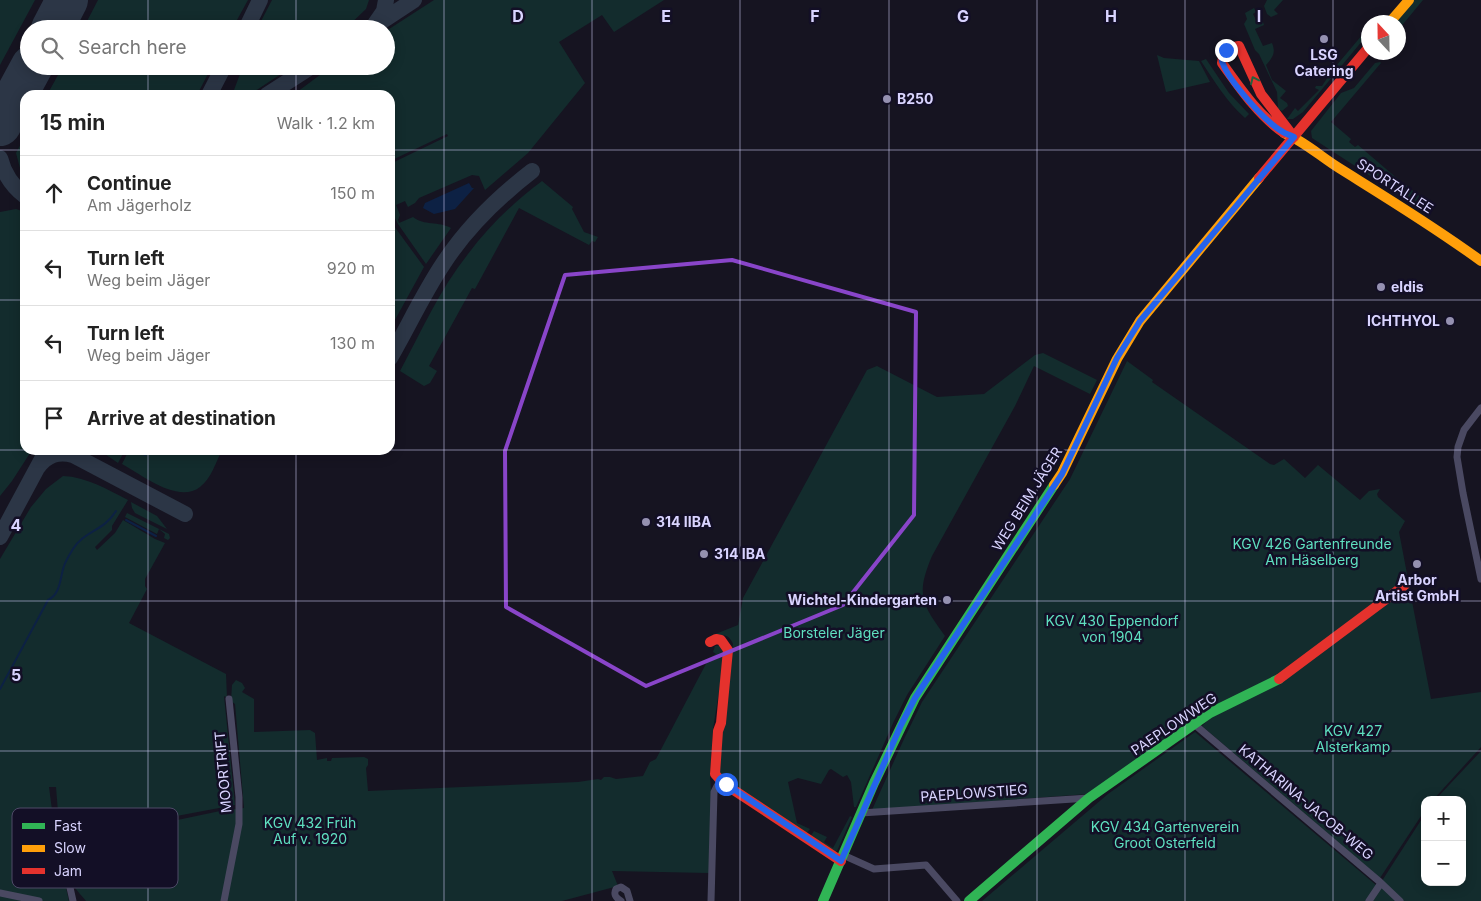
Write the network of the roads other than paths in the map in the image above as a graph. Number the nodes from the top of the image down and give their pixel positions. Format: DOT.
graph roads {
  1 [pos="1409,0"];
  2 [pos="1396,15"];
  3 [pos="1361,56"];
  4 [pos="1294,137"];
  5 [pos="1481,261"];
  6 [pos="1481,408"];
  7 [pos="1481,579"];
  8 [pos="1405,585"];
  9 [pos="710,642"];
  10 [pos="229,699"];
  11 [pos="1194,724"];
  12 [pos="723,783"];
  13 [pos="1089,798"];
  14 [pos="861,813"];
  15 [pos="842,858"];
  16 [pos="1381,883"];
  17 [pos="70,888"];
  18 [pos="0,893"];
  19 [pos="39,901"];
  20 [pos="73,901"];
  21 [pos="224,901"];
  22 [pos="621,901"];
  23 [pos="630,901"];
  24 [pos="712,901"];
  25 [pos="823,901"];
  26 [pos="957,901"];
  27 [pos="969,901"];
  28 [pos="1369,901"];
  29 [pos="1400,901"];
  1 -- 2 [label="street"];
  3 -- 4 [label="street, WEG BEIM JÄGER"];
  4 -- 4 [label="street, one-way"];
  4 -- 5 [label="street, SPORTALLEE"];
  4 -- 14 [label="street, WEG BEIM JÄGER"];
  6 -- 7 [label="street"];
  8 -- 11 [label="street, PAEPLOWWEG"];
  9 -- 12 [label="street"];
  10 -- 21 [label="street, MOORTRIFT"];
  11 -- 13 [label="street, PAEPLOWWEG"];
  11 -- 16 [label="street, KATHARINA-JACOB-WEG"];
  12 -- 15 [label="street"];
  12 -- 24 [label="street"];
  13 -- 14 [label="street, PAEPLOWSTIEG"];
  13 -- 27 [label="street, PAEPLOWWEG"];
  14 -- 15 [label="street, WEG BEIM JÄGER"];
  15 -- 25 [label="street, WEG BEIM JÄGER"];
  15 -- 26 [label="street"];
  16 -- 28 [label="street"];
  16 -- 29 [label="street, KATHARINA-JACOB-WEG"];
  17 -- 20 [label="street"];
  18 -- 19 [label="street"];
  22 -- 23 [label="street"];
}
